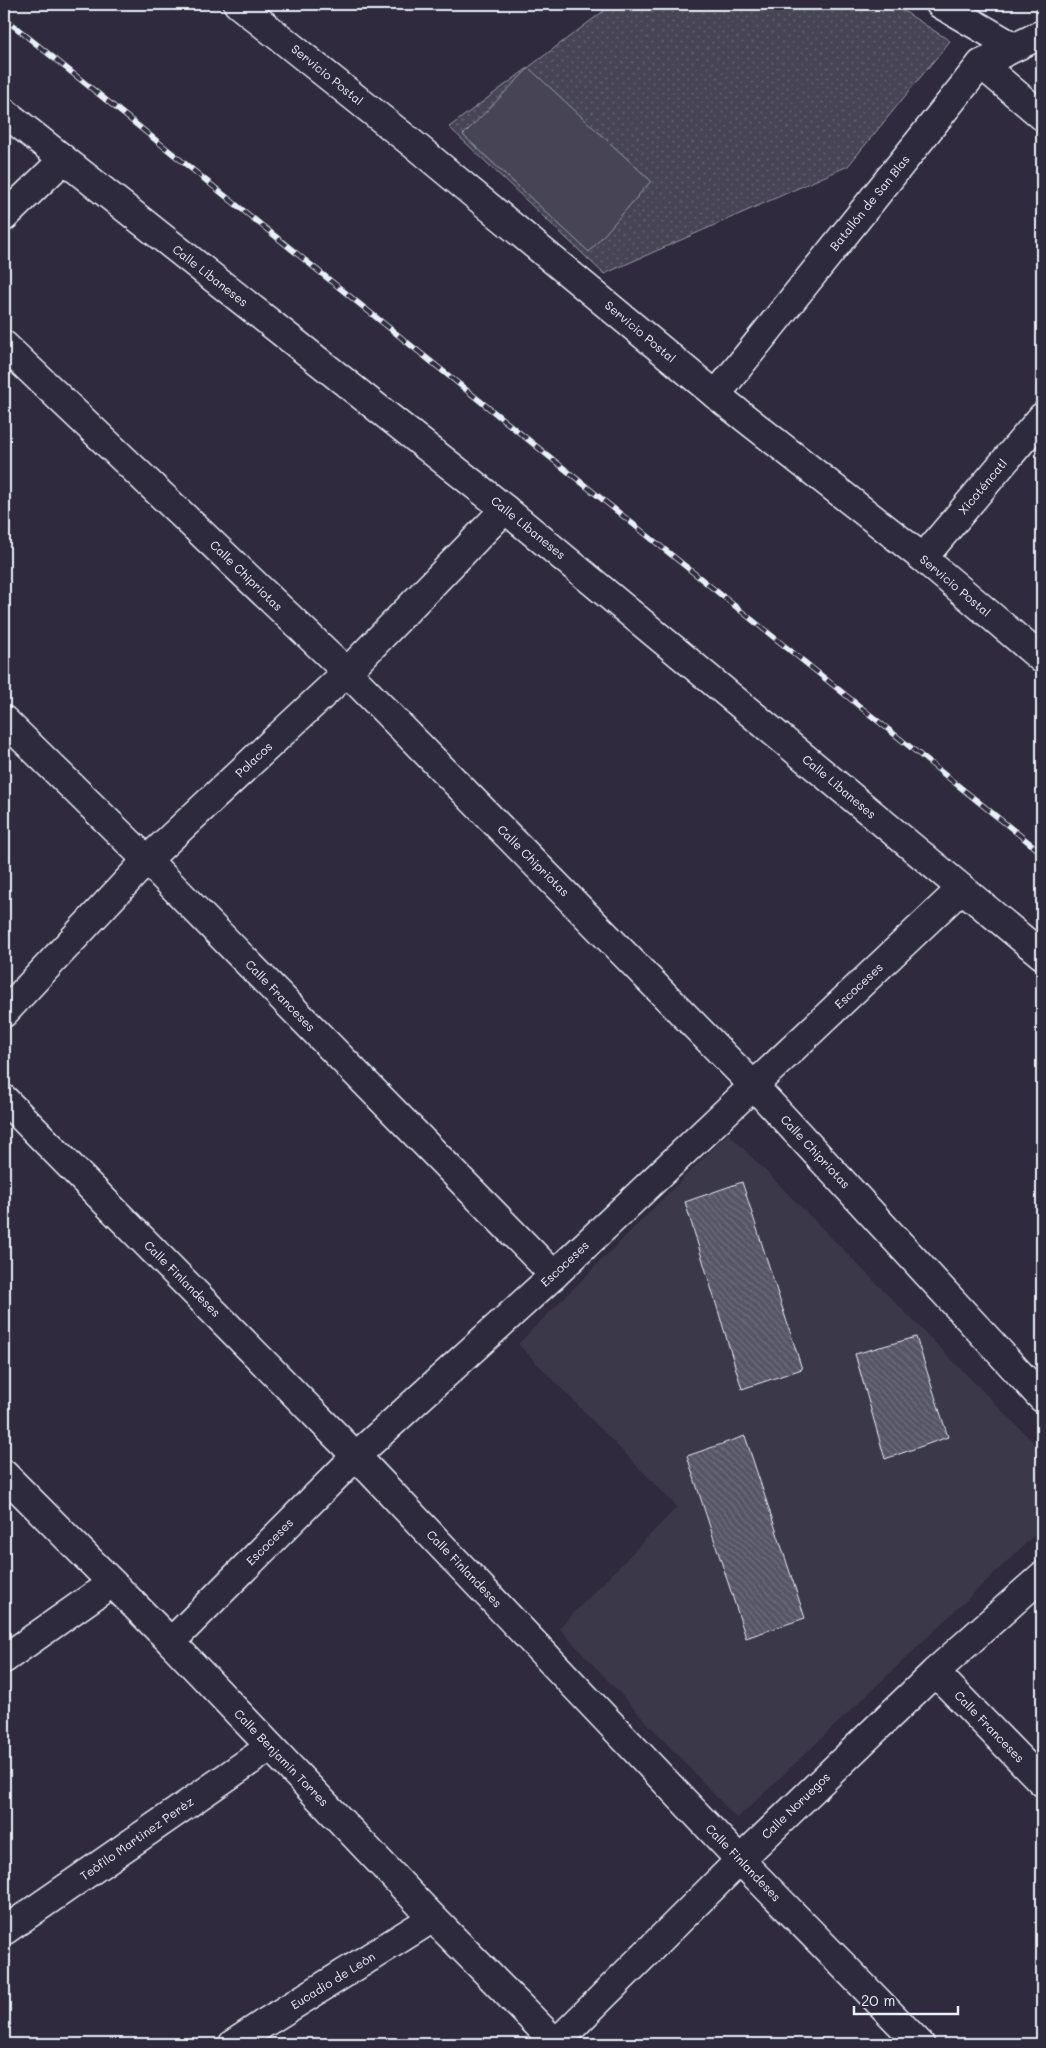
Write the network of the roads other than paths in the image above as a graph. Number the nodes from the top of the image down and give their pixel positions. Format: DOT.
graph roads {
  1 [pos="238,4"];
  2 [pos="940,4"];
  3 [pos="1042,34"];
  4 [pos="1014,47"];
  5 [pos="981,64"];
  6 [pos="4,112"];
  7 [pos="1042,116"];
  8 [pos="63,160"];
  9 [pos="4,217"];
  10 [pos="4,345"];
  11 [pos="716,395"];
  12 [pos="1042,417"];
  13 [pos="505,508"];
  14 [pos="923,558"];
  15 [pos="1042,659"];
  16 [pos="347,672"];
  17 [pos="4,720"];
  18 [pos="147,860"];
  19 [pos="961,889"];
  20 [pos="1042,955"];
  21 [pos="4,1013"];
  22 [pos="754,1086"];
  23 [pos="4,1098"];
  24 [pos="554,1275"];
  25 [pos="1042,1398"];
  26 [pos="356,1456"];
  27 [pos="4,1474"];
  28 [pos="1042,1576"];
  29 [pos="112,1583"];
  30 [pos="170,1642"];
  31 [pos="4,1658"];
  32 [pos="935,1672"];
  33 [pos="270,1747"];
  34 [pos="1042,1782"];
  35 [pos="740,1860"];
  36 [pos="433,1918"];
  37 [pos="4,1931"];
  38 [pos="234,2044"];
  39 [pos="556,2044"];
  40 [pos="920,2044"];
  1 -- 11 [label="street, Servicio Postal"];
  2 -- 4 [label="street"];
  3 -- 4 [label="street, Batallón de San Blas"];
  4 -- 5 [label="street, Batallón de San Blas"];
  5 -- 7 [label="street"];
  5 -- 11 [label="street, Batallón de San Blas"];
  6 -- 8 [label="street, Calle Libaneses"];
  8 -- 9 [label="street"];
  8 -- 13 [label="street, Calle Libaneses"];
  10 -- 16 [label="street, Calle Chipriotas"];
  11 -- 14 [label="street, Servicio Postal"];
  12 -- 14 [label="street, Xicoténcatl"];
  13 -- 16 [label="street, Polacos"];
  13 -- 19 [label="street, Calle Libaneses"];
  14 -- 15 [label="street, Servicio Postal"];
  16 -- 18 [label="street, Polacos"];
  16 -- 22 [label="street, Calle Chipriotas"];
  17 -- 18 [label="street, Calle Franceses"];
  18 -- 21 [label="street, Polacos"];
  18 -- 24 [label="street, Calle Franceses"];
  19 -- 20 [label="street, Calle Libaneses"];
  19 -- 22 [label="street, Escoceses"];
  22 -- 24 [label="street, Escoceses"];
  22 -- 25 [label="street, Calle Chipriotas"];
  23 -- 26 [label="street, Calle Finlandeses"];
  24 -- 26 [label="street, Escoceses"];
  26 -- 30 [label="street, Escoceses"];
  26 -- 35 [label="street, Calle Finlandeses"];
  27 -- 29 [label="street, Calle Benjamín Torres"];
  28 -- 32 [label="street, Calle Noruegos"];
  29 -- 30 [label="street, Calle Benjamín Torres"];
  29 -- 31 [label="street"];
  30 -- 33 [label="street, Calle Benjamín Torres"];
  32 -- 34 [label="street, Calle Franceses"];
  32 -- 35 [label="street, Calle Noruegos"];
  33 -- 36 [label="street, Calle Benjamín Torres"];
  33 -- 37 [label="street, Teòfilo Martìnez Perèz"];
  35 -- 39 [label="street, Calle Noruegos"];
  35 -- 40 [label="street, Calle Finlandeses"];
  36 -- 38 [label="street, Eucadio de Leòn"];
  36 -- 39 [label="street, Calle Benjamín Torres"];
}
